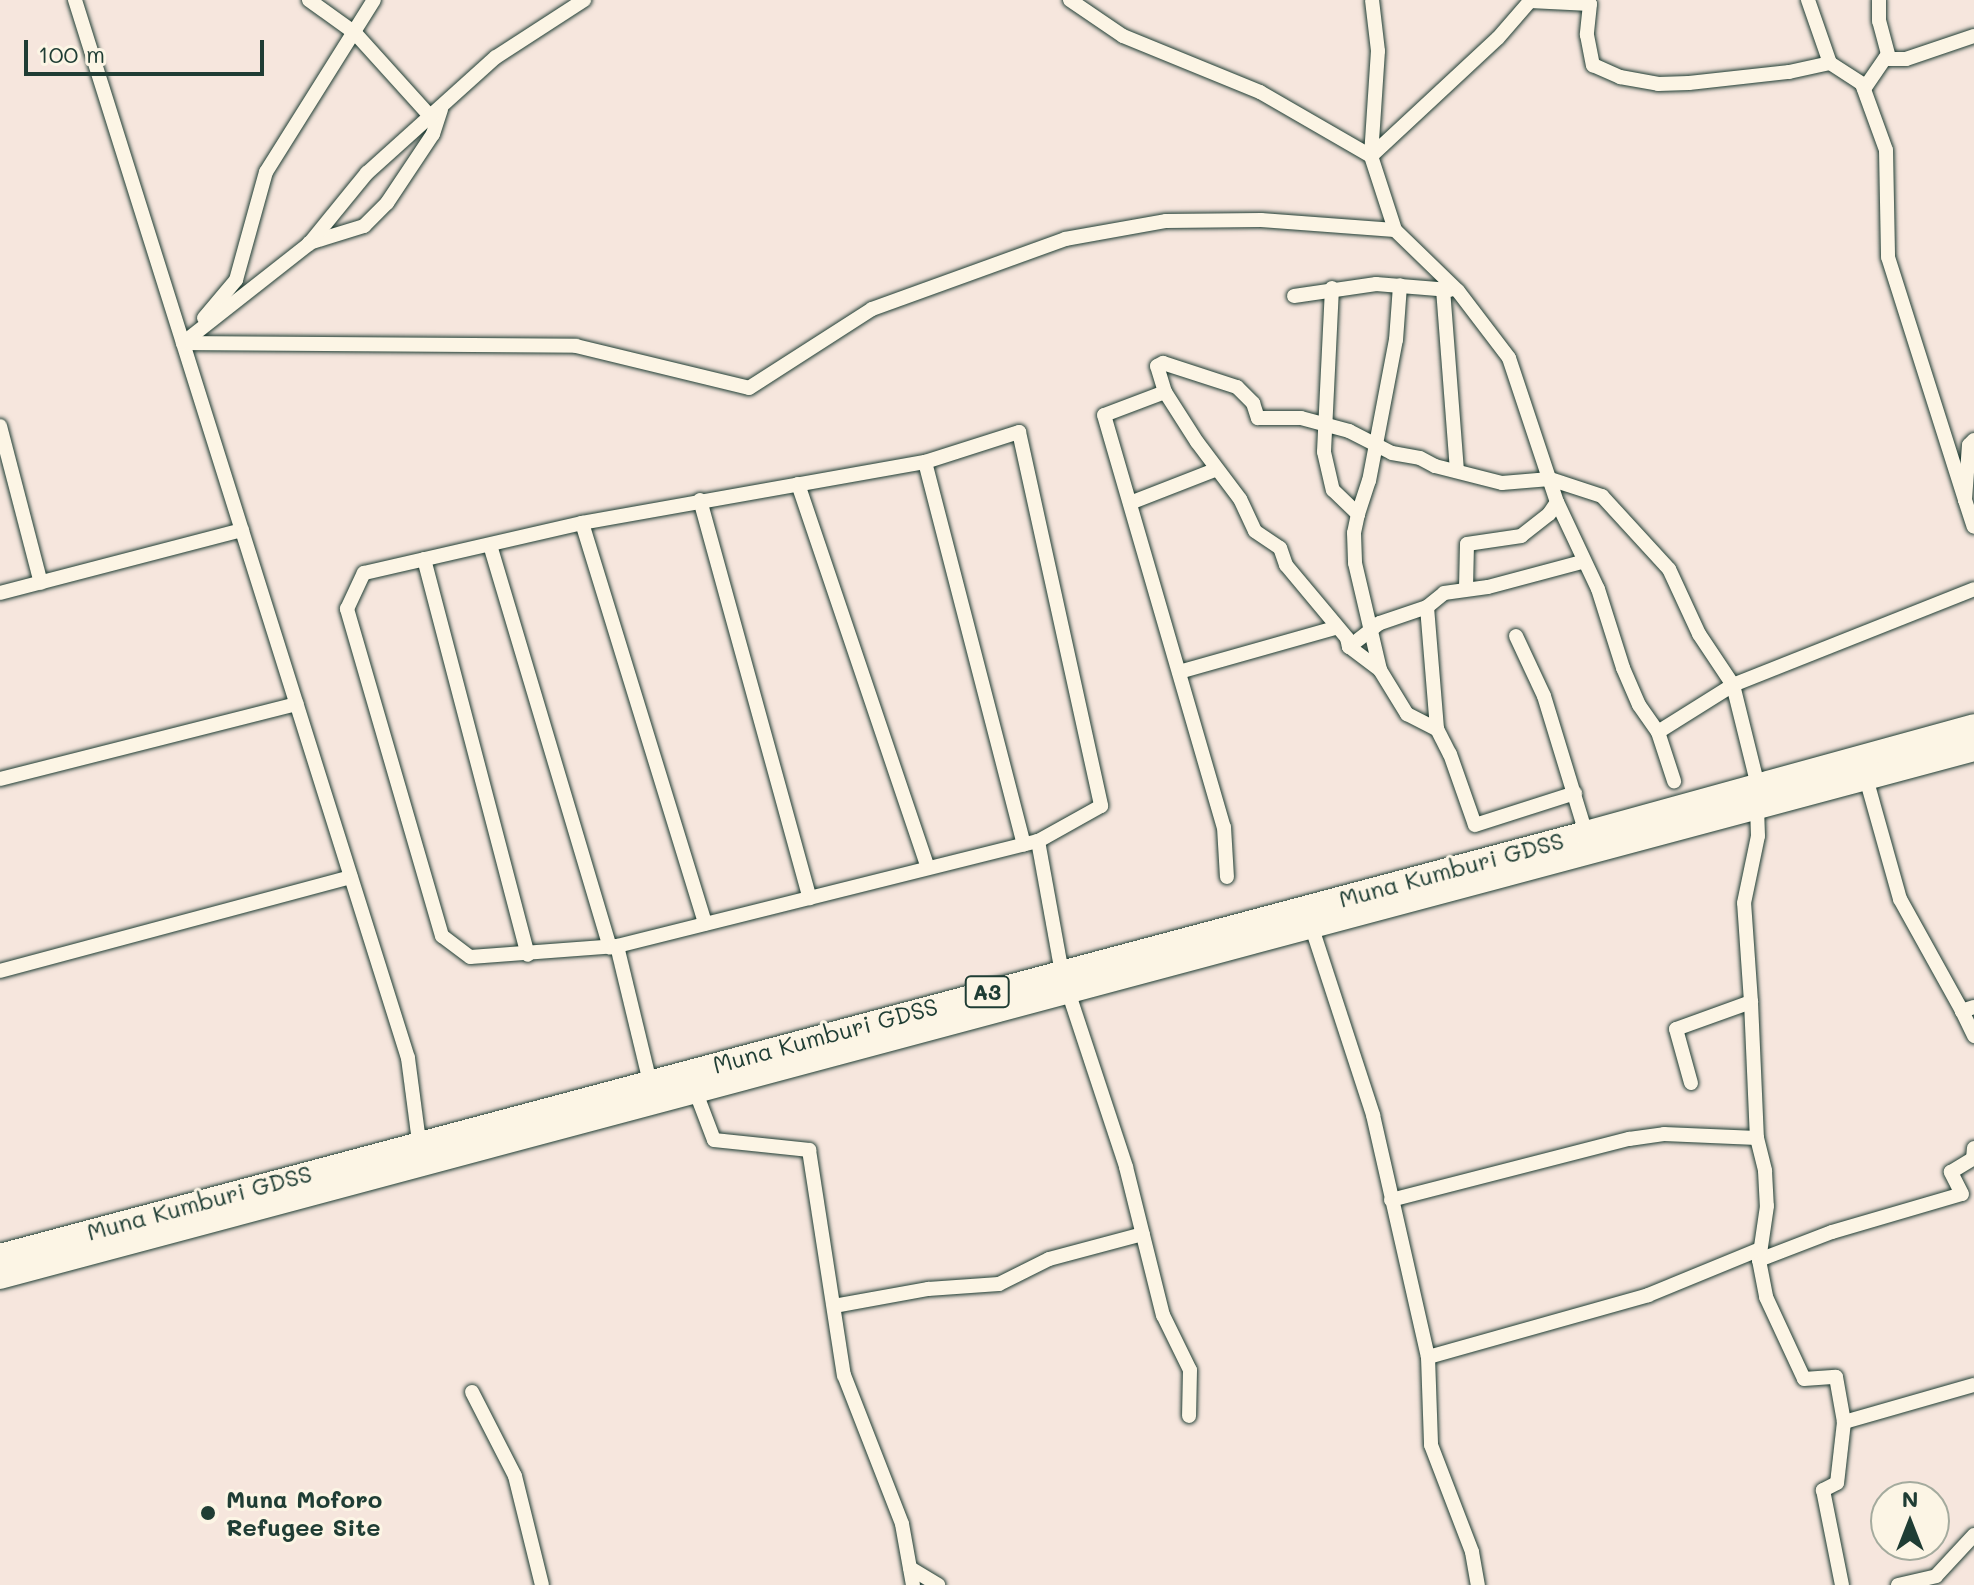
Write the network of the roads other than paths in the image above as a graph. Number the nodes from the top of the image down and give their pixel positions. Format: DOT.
graph roads {
  1 [pos="75,0"];
  2 [pos="309,0"];
  3 [pos="374,0"];
  4 [pos="584,0"];
  5 [pos="1070,0"];
  6 [pos="1372,0"];
  7 [pos="1808,0"];
  8 [pos="1879,0"];
  9 [pos="1529,1"];
  10 [pos="1591,2"];
  11 [pos="355,33"];
  12 [pos="1974,36"];
  13 [pos="1885,59"];
  14 [pos="1830,63"];
  15 [pos="1864,89"];
  16 [pos="436,112"];
  17 [pos="1371,156"];
  18 [pos="1395,230"];
  19 [pos="309,244"];
  20 [pos="1400,285"];
  21 [pos="1332,288"];
  22 [pos="1443,289"];
  23 [pos="1458,291"];
  24 [pos="1294,296"];
  25 [pos="183,343"];
  26 [pos="1165,392"];
  27 [pos="1323,424"];
  28 [pos="0,426"];
  29 [pos="1974,440"];
  30 [pos="1375,443"];
  31 [pos="925,462"];
  32 [pos="1217,469"];
  33 [pos="1457,470"];
  34 [pos="1550,479"];
  35 [pos="798,484"];
  36 [pos="700,500"];
  37 [pos="1965,500"];
  38 [pos="1557,502"];
  39 [pos="1130,503"];
  40 [pos="1358,514"];
  41 [pos="582,523"];
  42 [pos="1974,527"];
  43 [pos="242,530"];
  44 [pos="490,545"];
  45 [pos="424,559"];
  46 [pos="1582,562"];
  47 [pos="41,583"];
  48 [pos="1466,588"];
  49 [pos="1974,589"];
  50 [pos="0,593"];
  51 [pos="1427,607"];
  52 [pos="1335,628"];
  53 [pos="1373,629"];
  54 [pos="1516,636"];
  55 [pos="1349,647"];
  56 [pos="1380,670"];
  57 [pos="1179,672"];
  58 [pos="1733,685"];
  59 [pos="297,704"];
  60 [pos="1974,726"];
  61 [pos="1437,729"];
  62 [pos="1658,732"];
  63 [pos="1974,749"];
  64 [pos="1866,778"];
  65 [pos="0,779"];
  66 [pos="1674,781"];
  67 [pos="1575,793"];
  68 [pos="1757,796"];
  69 [pos="1586,833"];
  70 [pos="1031,842"];
  71 [pos="928,868"];
  72 [pos="351,877"];
  73 [pos="1227,877"];
  74 [pos="810,898"];
  75 [pos="705,924"];
  76 [pos="1311,925"];
  77 [pos="613,947"];
  78 [pos="528,955"];
  79 [pos="0,971"];
  80 [pos="1064,981"];
  81 [pos="1751,1002"];
  82 [pos="1968,1009"];
  83 [pos="1974,1036"];
  84 [pos="650,1082"];
  85 [pos="1691,1083"];
  86 [pos="695,1090"];
  87 [pos="1757,1138"];
  88 [pos="419,1142"];
  89 [pos="1974,1148"];
  90 [pos="1968,1195"];
  91 [pos="1391,1200"];
  92 [pos="1143,1234"];
  93 [pos="1760,1254"];
  94 [pos="0,1256"];
  95 [pos="0,1277"];
  96 [pos="834,1306"];
  97 [pos="1428,1357"];
  98 [pos="1973,1389"];
  99 [pos="472,1392"];
  100 [pos="1189,1416"];
  101 [pos="1844,1422"];
  102 [pos="1974,1535"];
  103 [pos="910,1568"];
  104 [pos="542,1585"];
  105 [pos="913,1585"];
  106 [pos="938,1585"];
  107 [pos="1478,1585"];
  108 [pos="1842,1585"];
  109 [pos="1898,1585"];
  1 -- 25 [label="street"];
  2 -- 11 [label="street"];
  3 -- 11 [label="street"];
  4 -- 16 [label="street"];
  5 -- 17 [label="street"];
  6 -- 17 [label="street"];
  7 -- 14 [label="street"];
  8 -- 13 [label="street"];
  9 -- 10 [label="street"];
  9 -- 17 [label="street"];
  10 -- 14 [label="street"];
  11 -- 16 [label="street"];
  11 -- 25 [label="street"];
  12 -- 13 [label="street"];
  13 -- 15 [label="street"];
  14 -- 15 [label="street"];
  15 -- 37 [label="street"];
  16 -- 19 [label="street"];
  16 -- 19 [label="street"];
  17 -- 18 [label="street"];
  18 -- 23 [label="street"];
  18 -- 25 [label="street"];
  19 -- 25 [label="street"];
  20 -- 21 [label="street"];
  20 -- 22 [label="street"];
  20 -- 30 [label="street"];
  21 -- 24 [label="street"];
  21 -- 27 [label="street"];
  22 -- 23 [label="street"];
  22 -- 33 [label="street"];
  23 -- 34 [label="street"];
  25 -- 43 [label="street"];
  26 -- 27 [label="street"];
  26 -- 32 [label="street"];
  26 -- 39 [label="street"];
  27 -- 30 [label="street"];
  27 -- 40 [label="street"];
  28 -- 47 [label="street"];
  29 -- 37 [label="street"];
  30 -- 33 [label="street"];
  30 -- 40 [label="street"];
  31 -- 35 [label="street"];
  31 -- 70 [label="street"];
  31 -- 70 [label="street"];
  32 -- 39 [label="street"];
  32 -- 52 [label="street"];
  33 -- 34 [label="street"];
  34 -- 38 [label="street"];
  34 -- 58 [label="street"];
  35 -- 36 [label="street"];
  35 -- 71 [label="street"];
  36 -- 41 [label="street"];
  36 -- 74 [label="street"];
  37 -- 42 [label="street"];
  38 -- 46 [label="street"];
  38 -- 48 [label="street"];
  39 -- 57 [label="street"];
  40 -- 53 [label="street"];
  41 -- 44 [label="street"];
  41 -- 75 [label="street"];
  43 -- 47 [label="street"];
  43 -- 59 [label="street"];
  44 -- 45 [label="street"];
  44 -- 77 [label="street"];
  45 -- 78 [label="street"];
  45 -- 78 [label="street"];
  46 -- 48 [label="street"];
  46 -- 62 [label="street"];
  47 -- 50 [label="street"];
  48 -- 51 [label="street"];
  49 -- 58 [label="street"];
  51 -- 53 [label="street"];
  51 -- 61 [label="street"];
  52 -- 55 [label="street"];
  52 -- 57 [label="street"];
  53 -- 55 [label="street"];
  53 -- 56 [label="street"];
  54 -- 67 [label="street"];
  55 -- 56 [label="street"];
  56 -- 61 [label="street"];
  57 -- 73 [label="street"];
  58 -- 62 [label="street"];
  58 -- 68 [label="street"];
  59 -- 65 [label="street"];
  59 -- 72 [label="street"];
  60 -- 68 [label="highway, Muna Kumburi GDSS / A3"];
  61 -- 67 [label="street"];
  62 -- 66 [label="street"];
  63 -- 64 [label="highway, Muna Kumburi GDSS / A3"];
  64 -- 68 [label="highway, Muna Kumburi GDSS / A3"];
  64 -- 82 [label="street"];
  67 -- 69 [label="street"];
  68 -- 69 [label="highway, Muna Kumburi GDSS / A3"];
  68 -- 76 [label="highway, Muna Kumburi GDSS / A3"];
  68 -- 81 [label="street"];
  69 -- 80 [label="highway, Muna Kumburi GDSS / A3"];
  70 -- 71 [label="street"];
  70 -- 80 [label="street"];
  71 -- 74 [label="street"];
  72 -- 79 [label="street"];
  72 -- 88 [label="street"];
  74 -- 75 [label="street"];
  75 -- 77 [label="street"];
  76 -- 80 [label="highway, Muna Kumburi GDSS / A3"];
  76 -- 91 [label="street"];
  77 -- 78 [label="street"];
  77 -- 84 [label="street"];
  80 -- 84 [label="highway, Muna Kumburi GDSS / A3"];
  80 -- 86 [label="highway, Muna Kumburi GDSS / A3"];
  80 -- 92 [label="street"];
  81 -- 85 [label="street"];
  81 -- 87 [label="street"];
  82 -- 83 [label="street"];
  84 -- 88 [label="highway, Muna Kumburi GDSS / A3"];
  86 -- 95 [label="highway, Muna Kumburi GDSS / A3"];
  86 -- 96 [label="street"];
  87 -- 91 [label="street"];
  87 -- 93 [label="street"];
  88 -- 94 [label="highway, Muna Kumburi GDSS / A3"];
  89 -- 90 [label="street"];
  90 -- 93 [label="street"];
  91 -- 97 [label="street"];
  92 -- 96 [label="street"];
  92 -- 100 [label="street"];
  93 -- 97 [label="street"];
  93 -- 101 [label="street"];
  96 -- 103 [label="street"];
  97 -- 107 [label="street"];
  98 -- 101 [label="street"];
  99 -- 104 [label="street"];
  101 -- 108 [label="street"];
  102 -- 109 [label="street"];
  103 -- 105 [label="street"];
  103 -- 106 [label="street"];
}
